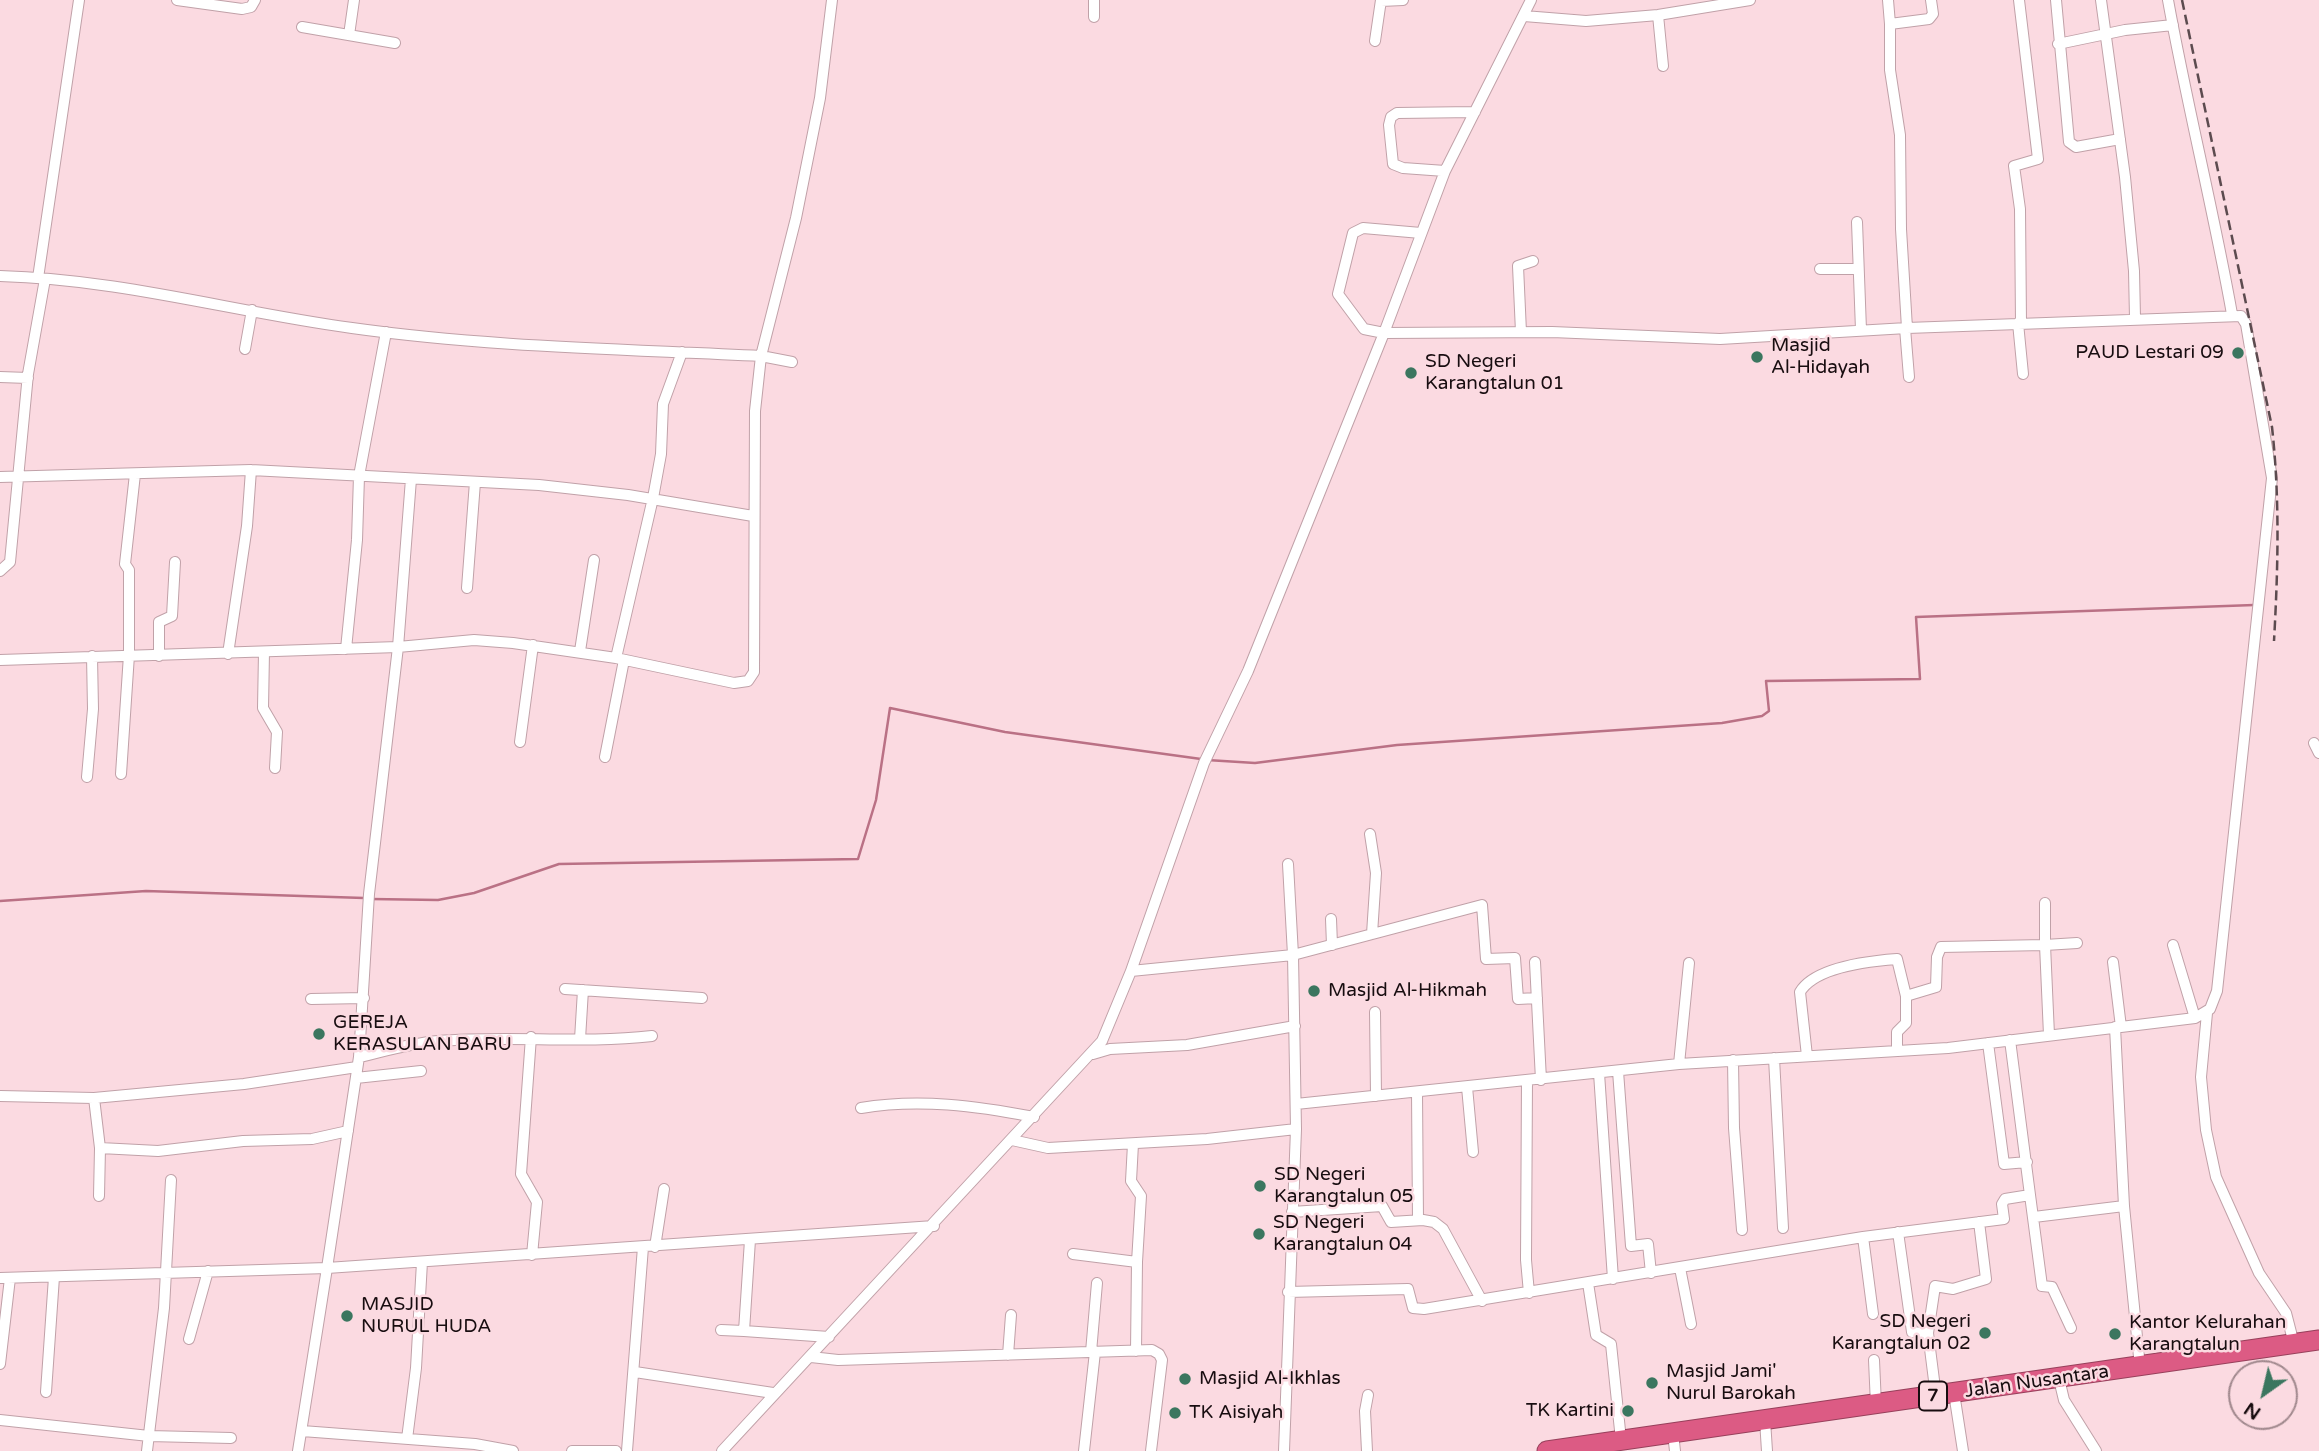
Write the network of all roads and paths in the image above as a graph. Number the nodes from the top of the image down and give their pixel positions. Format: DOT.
graph roads {
  1 [pos="79,0"];
  2 [pos="177,0"];
  3 [pos="255,0"];
  4 [pos="354,0"];
  5 [pos="832,0"];
  6 [pos="1094,0"];
  7 [pos="1403,0"];
  8 [pos="1531,0"];
  9 [pos="1750,0"];
  10 [pos="1888,0"];
  11 [pos="1931,0"];
  12 [pos="2020,0"];
  13 [pos="2056,0"];
  14 [pos="2101,0"];
  15 [pos="2168,0"];
  16 [pos="1381,1"];
  17 [pos="1658,15"];
  18 [pos="1524,16"];
  19 [pos="1094,17"];
  20 [pos="1890,24"];
  21 [pos="2173,25"];
  22 [pos="302,27"];
  23 [pos="2106,34"];
  24 [pos="349,35"];
  25 [pos="1375,41"];
  26 [pos="395,43"];
  27 [pos="2057,44"];
  28 [pos="1663,66"];
  29 [pos="1475,113"];
  30 [pos="2120,139"];
  31 [pos="1445,172"];
  32 [pos="1857,222"];
  33 [pos="1421,233"];
  34 [pos="1533,261"];
  35 [pos="1820,269"];
  36 [pos="1858,269"];
  37 [pos="0,276"];
  38 [pos="42,279"];
  39 [pos="252,310"];
  40 [pos="2232,314"];
  41 [pos="2135,318"];
  42 [pos="2020,323"];
  43 [pos="1906,328"];
  44 [pos="1861,330"];
  45 [pos="386,332"];
  46 [pos="1521,332"];
  47 [pos="1384,333"];
  48 [pos="245,349"];
  49 [pos="682,352"];
  50 [pos="761,356"];
  51 [pos="792,362"];
  52 [pos="2023,374"];
  53 [pos="0,377"];
  54 [pos="1909,377"];
  55 [pos="28,378"];
  56 [pos="251,470"];
  57 [pos="135,474"];
  58 [pos="359,476"];
  59 [pos="0,477"];
  60 [pos="20,477"];
  61 [pos="411,479"];
  62 [pos="475,482"];
  63 [pos="653,498"];
  64 [pos="752,516"];
  65 [pos="594,560"];
  66 [pos="175,562"];
  67 [pos="0,571"];
  68 [pos="467,588"];
  69 [pos="533,645"];
  70 [pos="398,647"];
  71 [pos="346,649"];
  72 [pos="580,651"];
  73 [pos="264,652"];
  74 [pos="228,654"];
  75 [pos="129,655"];
  76 [pos="92,656"];
  77 [pos="159,656"];
  78 [pos="620,659"];
  79 [pos="0,660"];
  80 [pos="520,742"];
  81 [pos="605,757"];
  82 [pos="275,768"];
  83 [pos="121,774"];
  84 [pos="87,777"];
  85 [pos="1370,834"];
  86 [pos="1287,864"];
  87 [pos="2045,903"];
  88 [pos="1331,919"];
  89 [pos="1372,934"];
  90 [pos="2077,943"];
  91 [pos="1332,945"];
  92 [pos="2045,945"];
  93 [pos="2173,945"];
  94 [pos="1293,955"];
  95 [pos="1535,962"];
  96 [pos="2113,962"];
  97 [pos="1689,963"];
  98 [pos="1131,971"];
  99 [pos="565,989"];
  100 [pos="583,990"];
  101 [pos="1906,996"];
  102 [pos="364,998"];
  103 [pos="702,998"];
  104 [pos="1537,998"];
  105 [pos="311,999"];
  106 [pos="1375,1012"];
  107 [pos="2207,1013"];
  108 [pos="2195,1018"];
  109 [pos="1295,1026"];
  110 [pos="2118,1027"];
  111 [pos="2049,1035"];
  112 [pos="652,1036"];
  113 [pos="531,1037"];
  114 [pos="580,1039"];
  115 [pos="2010,1040"];
  116 [pos="1988,1043"];
  117 [pos="1897,1051"];
  118 [pos="1093,1054"];
  119 [pos="1807,1056"];
  120 [pos="1774,1058"];
  121 [pos="1732,1060"];
  122 [pos="1679,1064"];
  123 [pos="357,1067"];
  124 [pos="421,1071"];
  125 [pos="1618,1071"];
  126 [pos="1599,1073"];
  127 [pos="1541,1080"];
  128 [pos="1527,1081"];
  129 [pos="1467,1087"];
  130 [pos="1417,1092"];
  131 [pos="0,1096"];
  132 [pos="1376,1096"];
  133 [pos="94,1098"];
  134 [pos="1296,1104"];
  135 [pos="861,1108"];
  136 [pos="1034,1117"];
  137 [pos="1296,1129"];
  138 [pos="348,1131"];
  139 [pos="1012,1140"];
  140 [pos="1133,1144"];
  141 [pos="100,1148"];
  142 [pos="1473,1152"];
  143 [pos="2027,1162"];
  144 [pos="171,1180"];
  145 [pos="664,1189"];
  146 [pos="2030,1195"];
  147 [pos="99,1196"];
  148 [pos="2124,1206"];
  149 [pos="1292,1212"];
  150 [pos="2034,1217"];
  151 [pos="1419,1220"];
  152 [pos="1979,1222"];
  153 [pos="934,1226"];
  154 [pos="1783,1228"];
  155 [pos="1742,1230"];
  156 [pos="1898,1232"];
  157 [pos="1863,1237"];
  158 [pos="750,1240"];
  159 [pos="655,1247"];
  160 [pos="643,1248"];
  161 [pos="1073,1254"];
  162 [pos="532,1255"];
  163 [pos="422,1262"];
  164 [pos="1137,1262"];
  165 [pos="327,1268"];
  166 [pos="1680,1268"];
  167 [pos="208,1271"];
  168 [pos="166,1272"];
  169 [pos="1651,1273"];
  170 [pos="54,1276"];
  171 [pos="5,1278"];
  172 [pos="1614,1279"];
  173 [pos="1097,1283"];
  174 [pos="1588,1283"];
  175 [pos="1288,1292"];
  176 [pos="1530,1293"];
  177 [pos="1482,1301"];
  178 [pos="1873,1314"];
  179 [pos="1011,1315"];
  180 [pos="1692,1324"];
  181 [pos="2071,1328"];
  182 [pos="721,1330"];
  183 [pos="744,1331"];
  184 [pos="1927,1333"];
  185 [pos="829,1337"];
  186 [pos="189,1339"];
  187 [pos="2319,1340"];
  188 [pos="2294,1344"];
  189 [pos="1136,1351"];
  190 [pos="1093,1352"];
  191 [pos="1008,1355"];
  192 [pos="811,1357"];
  193 [pos="1874,1360"];
  194 [pos="0,1364"];
  195 [pos="2140,1367"];
  196 [pos="635,1372"];
  197 [pos="2059,1379"];
  198 [pos="46,1392"];
  199 [pos="773,1393"];
  200 [pos="1368,1395"];
  201 [pos="1945,1395"];
  202 [pos="1875,1405"];
  203 [pos="0,1420"];
  204 [pos="1765,1420"];
  205 [pos="302,1431"];
  206 [pos="149,1436"];
  207 [pos="231,1438"];
  208 [pos="407,1439"];
  209 [pos="1621,1440"];
  210 [pos="1674,1442"];
  211 [pos="1594,1447"];
  212 [pos="147,1451"];
  213 [pos="299,1451"];
  214 [pos="513,1451"];
  215 [pos="572,1451"];
  216 [pos="616,1451"];
  217 [pos="628,1451"];
  218 [pos="722,1451"];
  219 [pos="1084,1451"];
  220 [pos="1152,1451"];
  221 [pos="1284,1451"];
  222 [pos="1367,1451"];
  223 [pos="1547,1451"];
  224 [pos="1767,1451"];
  225 [pos="1963,1451"];
  226 [pos="2096,1451"];
  1 -- 38 [label="street"];
  2 -- 3 [label="street"];
  4 -- 24 [label="street"];
  5 -- 50 [label="street"];
  6 -- 19 [label="street"];
  7 -- 16 [label="street"];
  8 -- 18 [label="street"];
  9 -- 17 [label="street"];
  10 -- 20 [label="street"];
  11 -- 20 [label="street"];
  12 -- 42 [label="street"];
  13 -- 27 [label="street"];
  14 -- 23 [label="street"];
  15 -- 21 [label="street"];
  16 -- 25 [label="street"];
  17 -- 18 [label="street"];
  17 -- 28 [label="street"];
  18 -- 29 [label="street"];
  20 -- 43 [label="street"];
  21 -- 23 [label="street"];
  21 -- 40 [label="street"];
  22 -- 24 [label="street"];
  23 -- 27 [label="street"];
  23 -- 30 [label="street"];
  24 -- 26 [label="street"];
  27 -- 30 [label="street"];
  29 -- 31 [label="street"];
  29 -- 31 [label="street"];
  30 -- 41 [label="street"];
  31 -- 33 [label="street"];
  32 -- 36 [label="street"];
  33 -- 47 [label="street"];
  33 -- 47 [label="street"];
  34 -- 46 [label="street"];
  35 -- 36 [label="street"];
  36 -- 44 [label="street"];
  37 -- 38 [label="street"];
  38 -- 39 [label="street"];
  38 -- 55 [label="street"];
  39 -- 45 [label="street"];
  39 -- 48 [label="street"];
  40 -- 41 [label="street"];
  40 -- 107 [label="street"];
  41 -- 42 [label="street"];
  42 -- 43 [label="street"];
  42 -- 52 [label="street"];
  43 -- 44 [label="street"];
  43 -- 54 [label="street"];
  44 -- 46 [label="street"];
  45 -- 49 [label="street"];
  45 -- 58 [label="street"];
  46 -- 47 [label="street"];
  47 -- 98 [label="street"];
  49 -- 50 [label="street"];
  49 -- 63 [label="street"];
  50 -- 51 [label="street"];
  50 -- 64 [label="street"];
  53 -- 55 [label="street"];
  55 -- 60 [label="street"];
  56 -- 57 [label="street"];
  56 -- 58 [label="street"];
  56 -- 74 [label="street"];
  57 -- 60 [label="street"];
  57 -- 75 [label="street"];
  58 -- 61 [label="street"];
  58 -- 71 [label="street"];
  59 -- 60 [label="street"];
  60 -- 67 [label="street"];
  61 -- 62 [label="street"];
  61 -- 70 [label="street"];
  62 -- 63 [label="street"];
  62 -- 68 [label="street"];
  63 -- 64 [label="street"];
  63 -- 78 [label="street"];
  64 -- 78 [label="street"];
  65 -- 72 [label="street"];
  66 -- 77 [label="street"];
  69 -- 70 [label="street"];
  69 -- 72 [label="street"];
  69 -- 80 [label="street"];
  70 -- 71 [label="street"];
  70 -- 102 [label="street"];
  71 -- 73 [label="street"];
  72 -- 78 [label="street"];
  73 -- 74 [label="street"];
  73 -- 82 [label="street"];
  74 -- 77 [label="street"];
  75 -- 76 [label="street"];
  75 -- 77 [label="street"];
  75 -- 83 [label="street"];
  76 -- 79 [label="street"];
  76 -- 84 [label="street"];
  78 -- 81 [label="street"];
  85 -- 89 [label="street"];
  86 -- 94 [label="street"];
  87 -- 92 [label="street"];
  88 -- 91 [label="street"];
  89 -- 91 [label="street"];
  89 -- 104 [label="street"];
  90 -- 92 [label="street"];
  91 -- 94 [label="street"];
  92 -- 101 [label="street"];
  92 -- 111 [label="street"];
  93 -- 108 [label="street"];
  94 -- 98 [label="street"];
  94 -- 109 [label="street"];
  95 -- 104 [label="street"];
  96 -- 110 [label="street"];
  97 -- 122 [label="street"];
  98 -- 118 [label="street"];
  99 -- 100 [label="street"];
  100 -- 103 [label="street"];
  100 -- 114 [label="street"];
  101 -- 117 [label="street"];
  101 -- 119 [label="street"];
  102 -- 105 [label="street"];
  102 -- 123 [label="street"];
  104 -- 127 [label="street"];
  106 -- 132 [label="street"];
  107 -- 108 [label="street"];
  107 -- 188 [label="street"];
  108 -- 110 [label="street"];
  109 -- 118 [label="street"];
  109 -- 134 [label="street"];
  110 -- 111 [label="street"];
  110 -- 148 [label="street"];
  111 -- 115 [label="street"];
  112 -- 114 [label="street"];
  113 -- 114 [label="street"];
  113 -- 123 [label="street"];
  113 -- 162 [label="street"];
  115 -- 116 [label="street"];
  115 -- 143 [label="street"];
  116 -- 117 [label="street"];
  116 -- 143 [label="street"];
  117 -- 119 [label="street"];
  118 -- 136 [label="street"];
  119 -- 120 [label="street"];
  120 -- 121 [label="street"];
  120 -- 154 [label="street"];
  121 -- 122 [label="street"];
  121 -- 155 [label="street"];
  122 -- 125 [label="street"];
  123 -- 124 [label="street"];
  123 -- 133 [label="street"];
  123 -- 138 [label="street"];
  125 -- 126 [label="street"];
  125 -- 169 [label="street"];
  126 -- 127 [label="street"];
  126 -- 172 [label="street"];
  127 -- 128 [label="street"];
  128 -- 129 [label="street"];
  128 -- 176 [label="street"];
  129 -- 130 [label="street"];
  129 -- 142 [label="street"];
  130 -- 132 [label="street"];
  130 -- 151 [label="street"];
  131 -- 133 [label="street"];
  132 -- 134 [label="street"];
  133 -- 141 [label="street"];
  134 -- 137 [label="street"];
  135 -- 136 [label="street"];
  136 -- 139 [label="street"];
  137 -- 140 [label="street"];
  137 -- 149 [label="street"];
  138 -- 141 [label="street"];
  138 -- 165 [label="street"];
  139 -- 140 [label="street"];
  139 -- 153 [label="street"];
  140 -- 164 [label="street"];
  141 -- 147 [label="street"];
  143 -- 146 [label="street"];
  144 -- 168 [label="street"];
  145 -- 159 [label="street"];
  146 -- 150 [label="street"];
  146 -- 152 [label="street"];
  148 -- 150 [label="street"];
  148 -- 195 [label="street"];
  149 -- 151 [label="street"];
  149 -- 175 [label="street"];
  150 -- 181 [label="street"];
  151 -- 177 [label="street"];
  152 -- 156 [label="street"];
  152 -- 184 [label="street"];
  153 -- 158 [label="street"];
  153 -- 185 [label="street"];
  156 -- 157 [label="street"];
  156 -- 184 [label="street"];
  157 -- 166 [label="street"];
  157 -- 178 [label="street"];
  158 -- 159 [label="street"];
  158 -- 183 [label="street"];
  159 -- 160 [label="street"];
  160 -- 162 [label="street"];
  160 -- 196 [label="street"];
  161 -- 164 [label="street"];
  162 -- 163 [label="street"];
  163 -- 165 [label="street"];
  163 -- 208 [label="street"];
  164 -- 189 [label="street"];
  165 -- 167 [label="street"];
  165 -- 205 [label="street"];
  166 -- 169 [label="street"];
  166 -- 180 [label="street"];
  167 -- 168 [label="street"];
  167 -- 186 [label="street"];
  168 -- 170 [label="street"];
  168 -- 206 [label="street"];
  169 -- 172 [label="street"];
  170 -- 171 [label="street"];
  170 -- 198 [label="street"];
  171 -- 194 [label="street"];
  172 -- 174 [label="street"];
  173 -- 190 [label="street"];
  174 -- 176 [label="street"];
  174 -- 209 [label="street"];
  175 -- 177 [label="street"];
  175 -- 221 [label="street"];
  176 -- 177 [label="street"];
  179 -- 191 [label="street"];
  182 -- 183 [label="street"];
  183 -- 185 [label="street"];
  184 -- 201 [label="street"];
  185 -- 192 [label="street"];
  187 -- 188 [label="highway, Jalan Nusantara / 7"];
  188 -- 195 [label="highway, Jalan Nusantara / 7"];
  189 -- 190 [label="street"];
  189 -- 220 [label="street"];
  190 -- 191 [label="street"];
  190 -- 219 [label="street"];
  191 -- 192 [label="street"];
  192 -- 199 [label="street"];
  193 -- 202 [label="street"];
  195 -- 197 [label="highway, Jalan Nusantara / 7"];
  196 -- 199 [label="street"];
  196 -- 217 [label="street"];
  197 -- 201 [label="highway, Jalan Nusantara / 7"];
  197 -- 226 [label="street"];
  199 -- 218 [label="street"];
  200 -- 222 [label="street"];
  201 -- 202 [label="highway, Jalan Nusantara / 7"];
  201 -- 225 [label="street"];
  202 -- 204 [label="highway, Jalan Nusantara / 7"];
  203 -- 206 [label="street"];
  204 -- 210 [label="highway, Jalan Nusantara / 7"];
  204 -- 224 [label="street"];
  205 -- 208 [label="street"];
  205 -- 213 [label="street"];
  206 -- 207 [label="street"];
  206 -- 212 [label="street"];
  208 -- 214 [label="street"];
  209 -- 210 [label="highway, Jalan Nusantara / 7"];
  209 -- 211 [label="highway, Jalan Nusantara / 7"];
  211 -- 223 [label="highway, Jalan Nusantara / 7"];
  215 -- 216 [label="street"];
}
